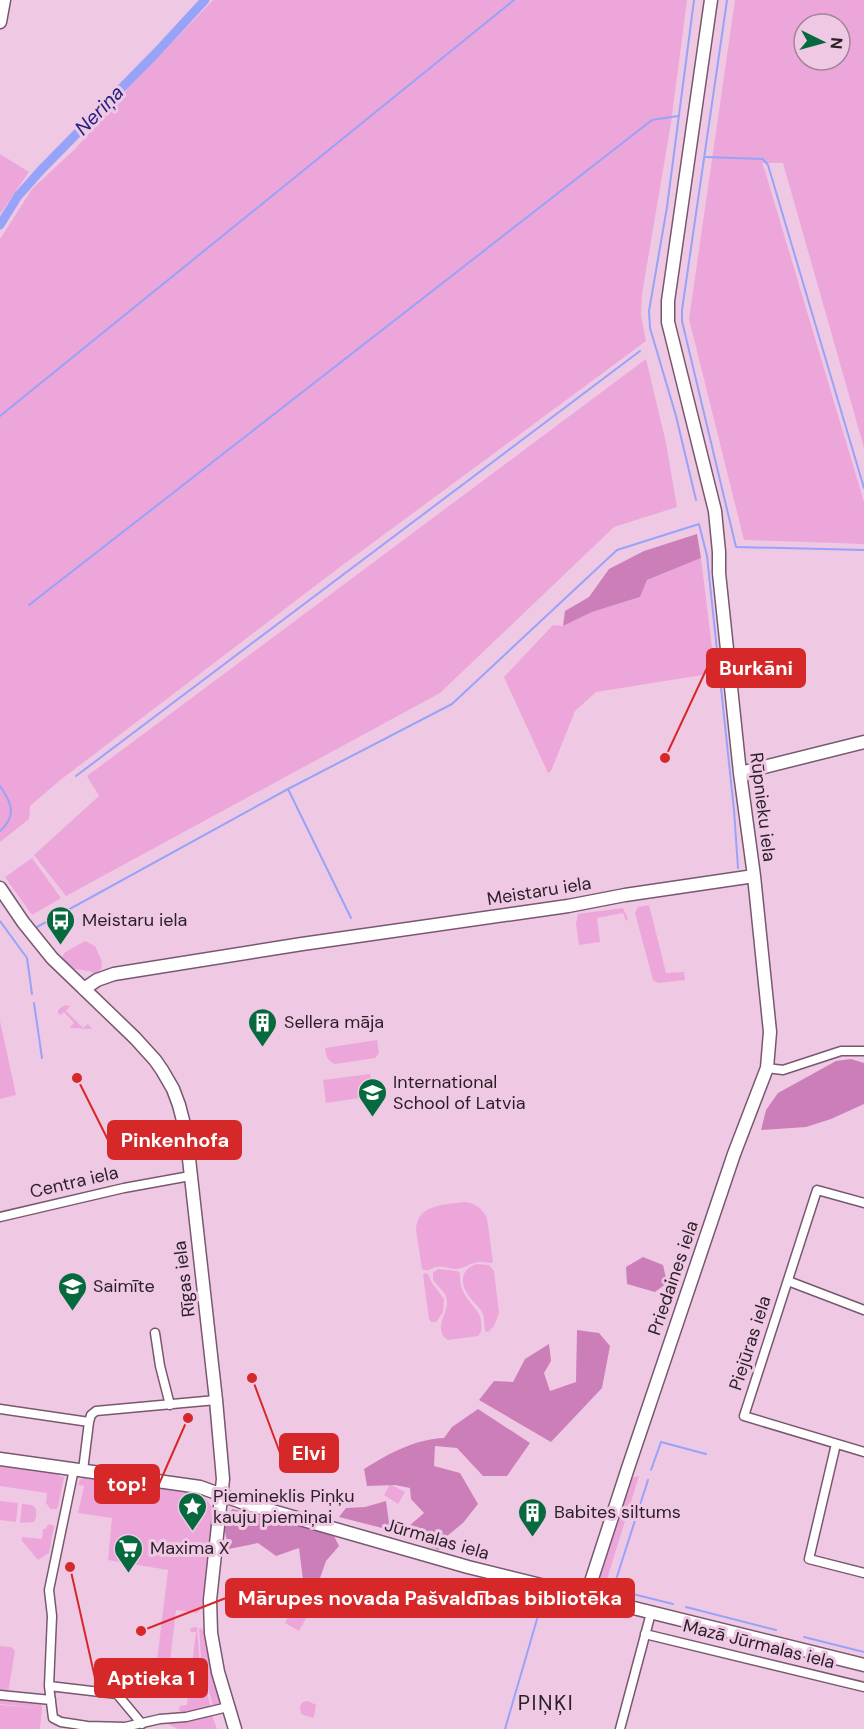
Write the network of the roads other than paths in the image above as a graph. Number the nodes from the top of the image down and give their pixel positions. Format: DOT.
graph roads {
  1 [pos="4,0"];
  2 [pos="711,0"];
  3 [pos="0,22"];
  4 [pos="864,742"];
  5 [pos="740,773"];
  6 [pos="754,876"];
  7 [pos="0,888"];
  8 [pos="84,989"];
  9 [pos="864,1051"];
  10 [pos="767,1068"];
  11 [pos="190,1176"];
  12 [pos="864,1203"];
  13 [pos="0,1217"];
  14 [pos="788,1281"];
  15 [pos="864,1310"];
  16 [pos="155,1333"];
  17 [pos="216,1401"];
  18 [pos="170,1405"];
  19 [pos="0,1409"];
  20 [pos="89,1422"];
  21 [pos="836,1444"];
  22 [pos="864,1452"];
  23 [pos="0,1459"];
  24 [pos="79,1469"];
  25 [pos="221,1495"];
  26 [pos="864,1573"];
  27 [pos="586,1597"];
  28 [pos="651,1613"];
  29 [pos="645,1634"];
  30 [pos="864,1665"];
  31 [pos="50,1686"];
  32 [pos="864,1687"];
  33 [pos="0,1695"];
  34 [pos="51,1700"];
  35 [pos="228,1707"];
  36 [pos="142,1724"];
  37 [pos="87,1728"];
  38 [pos="125,1728"];
  39 [pos="235,1729"];
  40 [pos="620,1729"];
  1 -- 3 [label="street"];
  2 -- 5 [label="street, Rūpnieku iela"];
  4 -- 5 [label="street"];
  5 -- 6 [label="street, Rūpnieku iela"];
  6 -- 8 [label="street, Meistaru iela"];
  6 -- 10 [label="street, Rūpnieku iela"];
  7 -- 8 [label="street, Rīgas iela"];
  8 -- 11 [label="street, Rīgas iela"];
  9 -- 10 [label="street"];
  10 -- 27 [label="street, Priedaines iela"];
  11 -- 13 [label="street, Centra iela"];
  11 -- 17 [label="street, Rīgas iela"];
  12 -- 14 [label="street, Piejūras iela"];
  14 -- 15 [label="street"];
  14 -- 21 [label="street, Piejūras iela"];
  16 -- 18 [label="street"];
  17 -- 18 [label="street"];
  17 -- 25 [label="street, Rīgas iela"];
  18 -- 20 [label="street"];
  19 -- 20 [label="street"];
  20 -- 24 [label="street"];
  21 -- 22 [label="street, Piejūras iela"];
  21 -- 26 [label="street"];
  23 -- 24 [label="street, Jūrmalas iela"];
  24 -- 25 [label="street, Jūrmalas iela"];
  24 -- 31 [label="street"];
  25 -- 27 [label="street, Jūrmalas iela"];
  25 -- 35 [label="street, Rīgas iela"];
  27 -- 28 [label="street, Jūrmalas iela"];
  28 -- 29 [label="street"];
  28 -- 30 [label="street, Jūrmalas iela"];
  29 -- 32 [label="street, Mazā Jūrmalas iela"];
  29 -- 40 [label="street"];
  31 -- 34 [label="street"];
  31 -- 36 [label="street"];
  33 -- 34 [label="street"];
  34 -- 37 [label="street"];
  35 -- 36 [label="street"];
  35 -- 39 [label="street, Rīgas iela"];
  36 -- 38 [label="street"];
  37 -- 38 [label="street"];
}
